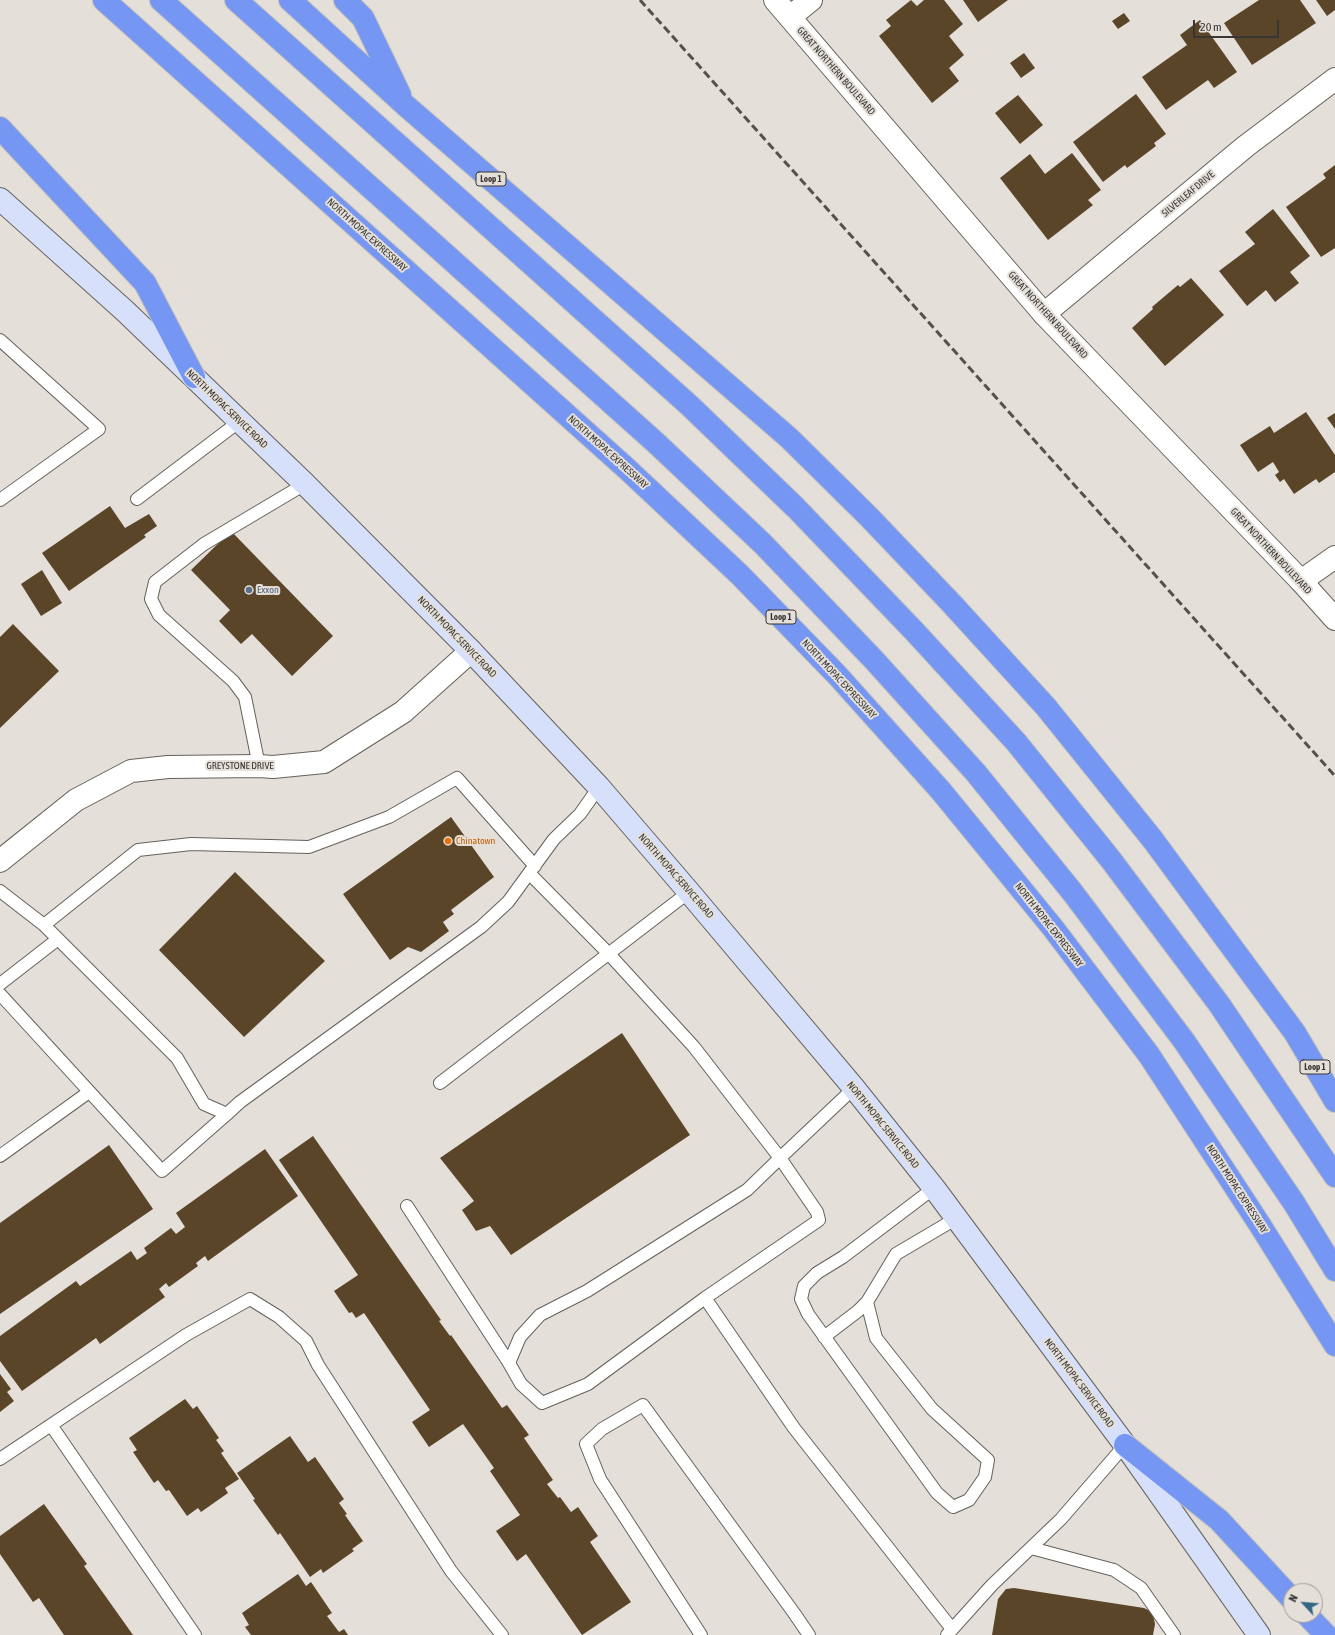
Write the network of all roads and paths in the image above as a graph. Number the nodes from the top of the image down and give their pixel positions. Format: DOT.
graph roads {
  1 [pos="104,0"];
  2 [pos="161,0"];
  3 [pos="236,0"];
  4 [pos="290,0"];
  5 [pos="345,0"];
  6 [pos="775,0"];
  7 [pos="811,0"];
  8 [pos="790,17"];
  9 [pos="1335,80"];
  10 [pos="405,105"];
  11 [pos="0,128"];
  12 [pos="0,198"];
  13 [pos="1044,314"];
  14 [pos="0,340"];
  15 [pos="194,377"];
  16 [pos="240,421"];
  17 [pos="305,484"];
  18 [pos="136,499"];
  19 [pos="0,500"];
  20 [pos="1335,557"];
  21 [pos="1301,581"];
  22 [pos="1335,619"];
  23 [pos="471,651"];
  24 [pos="259,766"];
  25 [pos="599,787"];
  26 [pos="0,860"];
  27 [pos="532,869"];
  28 [pos="0,891"];
  29 [pos="689,892"];
  30 [pos="44,925"];
  31 [pos="58,939"];
  32 [pos="609,954"];
  33 [pos="0,984"];
  34 [pos="0,994"];
  35 [pos="1295,1033"];
  36 [pos="1335,1078"];
  37 [pos="440,1083"];
  38 [pos="854,1088"];
  39 [pos="88,1092"];
  40 [pos="1335,1101"];
  41 [pos="227,1114"];
  42 [pos="0,1156"];
  43 [pos="780,1158"];
  44 [pos="1335,1176"];
  45 [pos="934,1188"];
  46 [pos="407,1206"];
  47 [pos="957,1218"];
  48 [pos="1335,1270"];
  49 [pos="706,1298"];
  50 [pos="867,1302"];
  51 [pos="824,1337"];
  52 [pos="1335,1345"];
  53 [pos="509,1362"];
  54 [pos="51,1425"];
  55 [pos="1125,1445"];
  56 [pos="0,1459"];
  57 [pos="1031,1548"];
  58 [pos="1283,1589"];
  59 [pos="1315,1623"];
  60 [pos="949,1632"];
  61 [pos="195,1635"];
  62 [pos="502,1635"];
  63 [pos="701,1635"];
  64 [pos="809,1635"];
  65 [pos="1174,1635"];
  66 [pos="1259,1635"];
  67 [pos="1326,1635"];
  1 -- 52 [label="highway, NORTH MOPAC EXPRESSWAY / Loop 1"];
  2 -- 48 [label="highway"];
  3 -- 44 [label="highway"];
  4 -- 10 [label="highway, Loop 1"];
  5 -- 10 [label="highway"];
  6 -- 8 [label="street, GREAT NORTHERN BOULEVARD"];
  7 -- 8 [label="street"];
  8 -- 13 [label="street, GREAT NORTHERN BOULEVARD"];
  9 -- 13 [label="street, SILVERLEAF DRIVE"];
  10 -- 35 [label="highway, Loop 1"];
  11 -- 15 [label="highway"];
  12 -- 15 [label="main road, NORTH MOPAC SERVICE ROAD"];
  13 -- 21 [label="street, GREAT NORTHERN BOULEVARD"];
  14 -- 19 [label="lane"];
  15 -- 16 [label="main road, NORTH MOPAC SERVICE ROAD"];
  16 -- 17 [label="main road, NORTH MOPAC SERVICE ROAD"];
  16 -- 18 [label="lane"];
  17 -- 23 [label="main road, NORTH MOPAC SERVICE ROAD"];
  17 -- 24 [label="lane"];
  20 -- 21 [label="street"];
  21 -- 22 [label="street, GREAT NORTHERN BOULEVARD"];
  23 -- 24 [label="street, GREYSTONE DRIVE"];
  23 -- 25 [label="main road, NORTH MOPAC SERVICE ROAD"];
  24 -- 26 [label="street, GREYSTONE DRIVE"];
  25 -- 27 [label="lane"];
  25 -- 29 [label="main road, NORTH MOPAC SERVICE ROAD"];
  27 -- 30 [label="lane"];
  27 -- 32 [label="lane"];
  27 -- 41 [label="lane"];
  28 -- 30 [label="lane"];
  29 -- 32 [label="lane"];
  29 -- 38 [label="main road, NORTH MOPAC SERVICE ROAD"];
  30 -- 31 [label="lane"];
  31 -- 33 [label="lane"];
  31 -- 41 [label="lane"];
  32 -- 37 [label="lane"];
  32 -- 43 [label="lane"];
  34 -- 39 [label="lane"];
  35 -- 36 [label="highway"];
  35 -- 40 [label="highway, Loop 1"];
  38 -- 43 [label="lane"];
  38 -- 45 [label="main road, NORTH MOPAC SERVICE ROAD"];
  39 -- 41 [label="lane"];
  39 -- 42 [label="lane"];
  43 -- 49 [label="lane"];
  43 -- 53 [label="lane"];
  45 -- 47 [label="main road, NORTH MOPAC SERVICE ROAD"];
  45 -- 51 [label="lane"];
  46 -- 53 [label="lane"];
  47 -- 50 [label="lane"];
  47 -- 55 [label="main road, NORTH MOPAC SERVICE ROAD"];
  49 -- 53 [label="lane"];
  49 -- 60 [label="lane"];
  50 -- 51 [label="lane"];
  50 -- 51 [label="lane"];
  54 -- 56 [label="lane"];
  54 -- 61 [label="lane"];
  54 -- 62 [label="lane"];
  55 -- 57 [label="lane"];
  55 -- 58 [label="highway"];
  55 -- 66 [label="main road, NORTH MOPAC SERVICE ROAD"];
  57 -- 60 [label="lane"];
  57 -- 65 [label="lane"];
  59 -- 67 [label="highway"];
  63 -- 64 [label="lane"];
}
